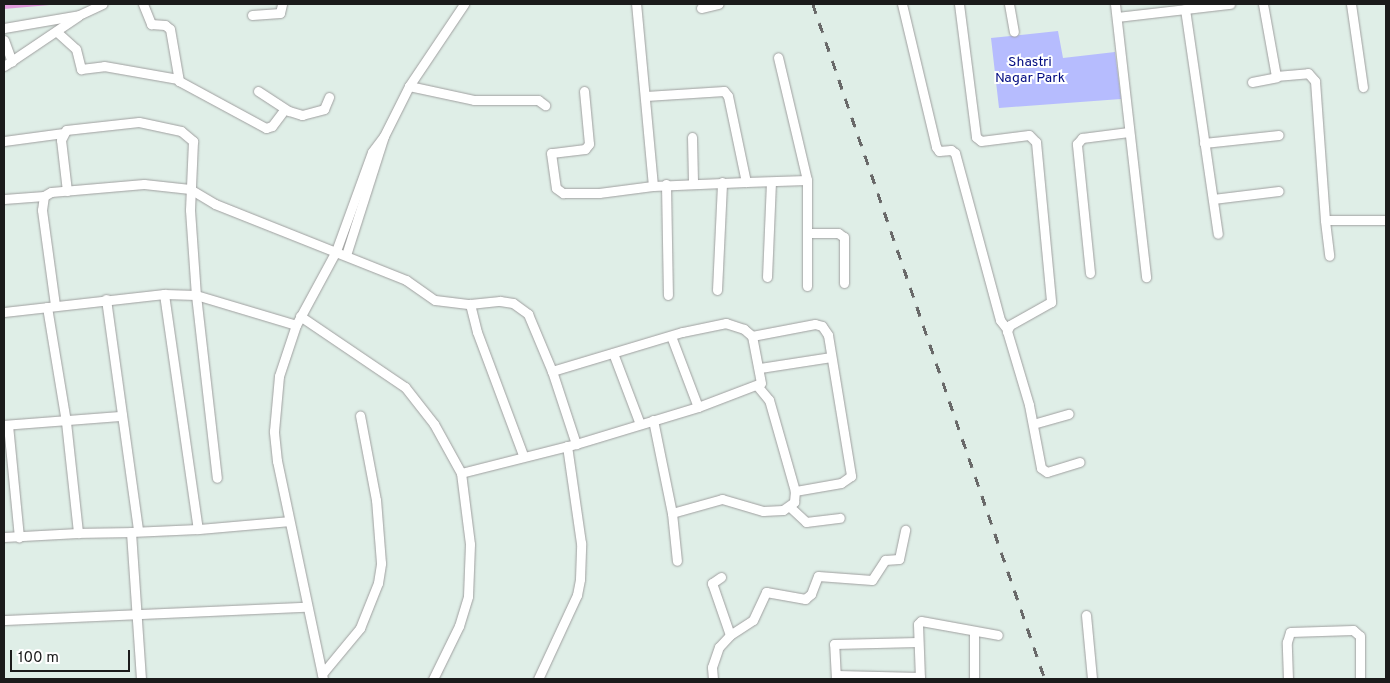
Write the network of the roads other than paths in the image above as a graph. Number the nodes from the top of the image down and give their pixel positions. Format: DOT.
graph roads {
  1 [pos="103,4"];
  2 [pos="143,4"];
  3 [pos="282,4"];
  4 [pos="464,4"];
  5 [pos="636,4"];
  6 [pos="719,4"];
  7 [pos="902,4"];
  8 [pos="959,4"];
  9 [pos="1009,4"];
  10 [pos="1115,4"];
  11 [pos="1230,4"];
  12 [pos="1263,4"];
  13 [pos="1350,4"];
  14 [pos="701,8"];
  15 [pos="1185,9"];
  16 [pos="79,15"];
  17 [pos="252,15"];
  18 [pos="1117,17"];
  19 [pos="4,28"];
  20 [pos="57,32"];
  21 [pos="1014,32"];
  22 [pos="4,40"];
  23 [pos="778,57"];
  24 [pos="8,64"];
  25 [pos="1277,77"];
  26 [pos="178,80"];
  27 [pos="1252,82"];
  28 [pos="409,86"];
  29 [pos="1363,87"];
  30 [pos="258,90"];
  31 [pos="584,91"];
  32 [pos="646,96"];
  33 [pos="329,97"];
  34 [pos="545,105"];
  35 [pos="285,109"];
  36 [pos="1129,132"];
  37 [pos="63,133"];
  38 [pos="1279,135"];
  39 [pos="384,136"];
  40 [pos="692,137"];
  41 [pos="4,141"];
  42 [pos="1204,143"];
  43 [pos="807,180"];
  44 [pos="694,182"];
  45 [pos="722,182"];
  46 [pos="746,182"];
  47 [pos="771,182"];
  48 [pos="666,184"];
  49 [pos="653,186"];
  50 [pos="190,189"];
  51 [pos="67,191"];
  52 [pos="1279,191"];
  53 [pos="44,196"];
  54 [pos="4,199"];
  55 [pos="1213,199"];
  56 [pos="1386,220"];
  57 [pos="1325,221"];
  58 [pos="808,233"];
  59 [pos="1218,234"];
  60 [pos="336,251"];
  61 [pos="346,256"];
  62 [pos="1329,256"];
  63 [pos="1090,273"];
  64 [pos="767,277"];
  65 [pos="1146,277"];
  66 [pos="844,283"];
  67 [pos="807,286"];
  68 [pos="717,290"];
  69 [pos="164,294"];
  70 [pos="196,295"];
  71 [pos="668,295"];
  72 [pos="106,299"];
  73 [pos="470,304"];
  74 [pos="51,306"];
  75 [pos="4,312"];
  76 [pos="300,316"];
  77 [pos="296,325"];
  78 [pos="1007,329"];
  79 [pos="671,336"];
  80 [pos="752,336"];
  81 [pos="612,352"];
  82 [pos="831,357"];
  83 [pos="760,368"];
  84 [pos="552,371"];
  85 [pos="758,387"];
  86 [pos="698,407"];
  87 [pos="1068,414"];
  88 [pos="360,415"];
  89 [pos="122,416"];
  90 [pos="653,420"];
  91 [pos="66,422"];
  92 [pos="640,424"];
  93 [pos="1033,424"];
  94 [pos="6,425"];
  95 [pos="572,445"];
  96 [pos="523,455"];
  97 [pos="1079,462"];
  98 [pos="461,473"];
  99 [pos="217,478"];
  100 [pos="795,491"];
  101 [pos="790,507"];
  102 [pos="672,513"];
  103 [pos="840,518"];
  104 [pos="289,521"];
  105 [pos="198,529"];
  106 [pos="905,530"];
  107 [pos="134,531"];
  108 [pos="78,533"];
  109 [pos="4,537"];
  110 [pos="19,537"];
  111 [pos="677,561"];
  112 [pos="721,577"];
  113 [pos="307,607"];
  114 [pos="135,613"];
  115 [pos="1086,615"];
  116 [pos="4,620"];
  117 [pos="974,631"];
  118 [pos="730,635"];
  119 [pos="998,635"];
  120 [pos="918,642"];
  121 [pos="322,677"];
  122 [pos="836,677"];
  123 [pos="438,678"];
  124 [pos="920,678"];
  125 [pos="140,679"];
  126 [pos="538,679"];
  127 [pos="713,679"];
  128 [pos="974,679"];
  129 [pos="1092,679"];
  130 [pos="1288,679"];
  131 [pos="1360,679"];
  1 -- 16 [label="street"];
  2 -- 26 [label="street"];
  3 -- 17 [label="street"];
  4 -- 28 [label="street"];
  5 -- 32 [label="street"];
  6 -- 14 [label="street"];
  7 -- 78 [label="street"];
  8 -- 78 [label="street"];
  9 -- 21 [label="street"];
  10 -- 18 [label="street"];
  11 -- 15 [label="street"];
  12 -- 25 [label="street"];
  13 -- 29 [label="street"];
  15 -- 18 [label="street"];
  15 -- 42 [label="street"];
  16 -- 19 [label="street"];
  16 -- 20 [label="street"];
  18 -- 36 [label="street"];
  20 -- 24 [label="street"];
  20 -- 26 [label="street"];
  22 -- 24 [label="street"];
  23 -- 43 [label="street"];
  25 -- 27 [label="street"];
  25 -- 57 [label="street"];
  26 -- 35 [label="street"];
  28 -- 34 [label="street"];
  28 -- 39 [label="street"];
  30 -- 35 [label="street"];
  31 -- 49 [label="street"];
  32 -- 46 [label="street"];
  32 -- 49 [label="street"];
  33 -- 35 [label="street"];
  36 -- 63 [label="street"];
  36 -- 65 [label="street"];
  37 -- 41 [label="street"];
  37 -- 50 [label="street"];
  37 -- 51 [label="street"];
  38 -- 42 [label="street"];
  39 -- 60 [label="street"];
  39 -- 61 [label="street"];
  40 -- 44 [label="street"];
  42 -- 55 [label="street"];
  43 -- 47 [label="street"];
  43 -- 58 [label="street"];
  44 -- 45 [label="street"];
  44 -- 48 [label="street"];
  45 -- 46 [label="street"];
  45 -- 68 [label="street"];
  46 -- 47 [label="street"];
  47 -- 64 [label="street"];
  48 -- 49 [label="street"];
  48 -- 71 [label="street"];
  50 -- 51 [label="street"];
  50 -- 60 [label="street"];
  50 -- 70 [label="street"];
  51 -- 53 [label="street"];
  52 -- 55 [label="street"];
  53 -- 54 [label="street"];
  53 -- 74 [label="street"];
  55 -- 59 [label="street"];
  56 -- 57 [label="street"];
  57 -- 62 [label="street"];
  58 -- 66 [label="street"];
  58 -- 67 [label="street"];
  60 -- 61 [label="street"];
  60 -- 76 [label="street"];
  61 -- 73 [label="street"];
  69 -- 70 [label="street"];
  69 -- 72 [label="street"];
  69 -- 105 [label="street"];
  70 -- 77 [label="street"];
  70 -- 99 [label="street"];
  72 -- 74 [label="street"];
  72 -- 89 [label="street"];
  73 -- 84 [label="street"];
  73 -- 96 [label="street"];
  74 -- 75 [label="street"];
  74 -- 91 [label="street"];
  76 -- 77 [label="street"];
  76 -- 98 [label="street"];
  77 -- 104 [label="street"];
  78 -- 93 [label="street"];
  79 -- 80 [label="street"];
  79 -- 81 [label="street"];
  79 -- 86 [label="street"];
  80 -- 82 [label="street"];
  80 -- 83 [label="street"];
  81 -- 84 [label="street"];
  81 -- 92 [label="street"];
  82 -- 83 [label="street"];
  82 -- 100 [label="street"];
  83 -- 85 [label="street"];
  84 -- 95 [label="street"];
  85 -- 86 [label="street"];
  85 -- 100 [label="street"];
  86 -- 90 [label="street"];
  87 -- 93 [label="street"];
  88 -- 121 [label="street"];
  89 -- 91 [label="street"];
  89 -- 107 [label="street"];
  90 -- 92 [label="street"];
  90 -- 102 [label="street"];
  91 -- 94 [label="street"];
  91 -- 108 [label="street"];
  92 -- 95 [label="street"];
  93 -- 97 [label="street"];
  94 -- 110 [label="street"];
  95 -- 96 [label="street"];
  95 -- 126 [label="street"];
  96 -- 98 [label="street"];
  98 -- 123 [label="street"];
  100 -- 101 [label="street"];
  101 -- 102 [label="street"];
  101 -- 103 [label="street"];
  102 -- 111 [label="street"];
  104 -- 105 [label="street"];
  104 -- 113 [label="street"];
  105 -- 107 [label="street"];
  106 -- 118 [label="street"];
  107 -- 108 [label="street"];
  107 -- 114 [label="street"];
  108 -- 110 [label="street"];
  109 -- 110 [label="street"];
  112 -- 118 [label="street"];
  113 -- 114 [label="street"];
  113 -- 121 [label="street"];
  114 -- 116 [label="street"];
  114 -- 125 [label="street"];
  115 -- 129 [label="street"];
  117 -- 119 [label="street"];
  117 -- 120 [label="street"];
  117 -- 128 [label="street"];
  118 -- 127 [label="street"];
  120 -- 122 [label="street"];
  120 -- 124 [label="street"];
  122 -- 124 [label="street"];
  130 -- 131 [label="street"];
}
